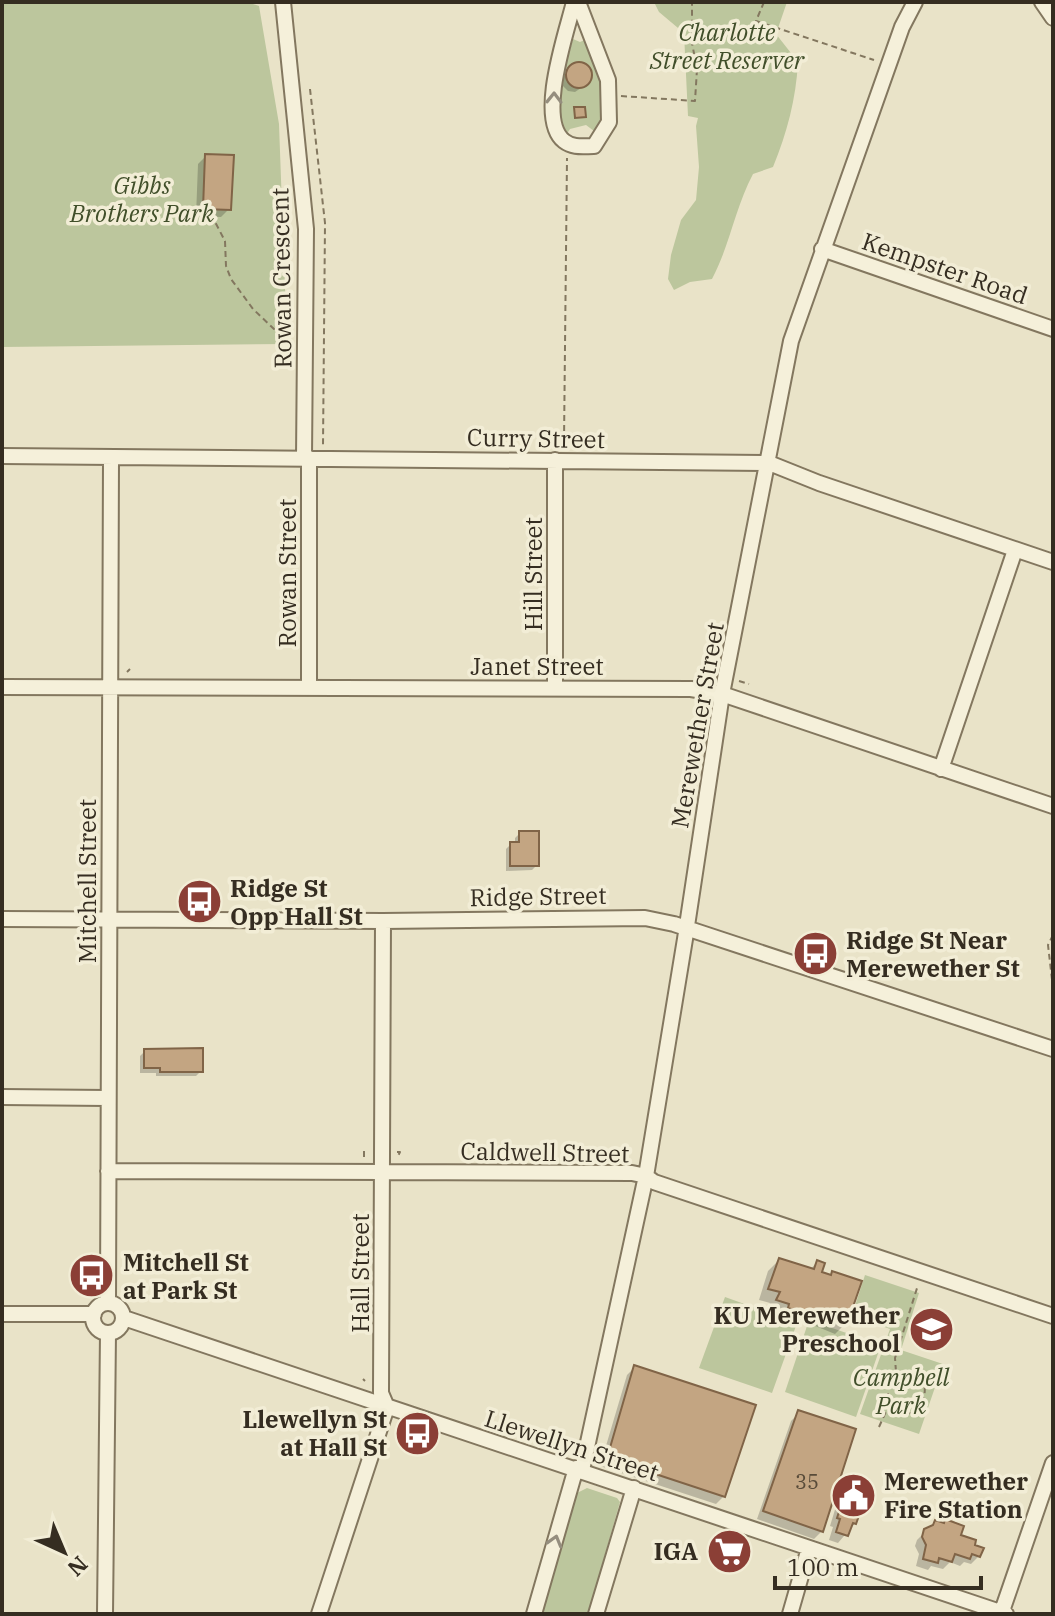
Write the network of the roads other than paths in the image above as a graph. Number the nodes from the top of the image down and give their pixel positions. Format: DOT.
graph roads {
  1 [pos="283,2"];
  2 [pos="576,2"];
  3 [pos="915,2"];
  4 [pos="1042,2"];
  5 [pos="1053,18"];
  6 [pos="822,249"];
  7 [pos="1053,329"];
  8 [pos="2,456"];
  9 [pos="306,458"];
  10 [pos="111,459"];
  11 [pos="555,460"];
  12 [pos="769,463"];
  13 [pos="1015,550"];
  14 [pos="1053,562"];
  15 [pos="2,687"];
  16 [pos="555,687"];
  17 [pos="110,688"];
  18 [pos="309,688"];
  19 [pos="722,694"];
  20 [pos="941,769"];
  21 [pos="1053,806"];
  22 [pos="2,919"];
  23 [pos="109,919"];
  24 [pos="383,921"];
  25 [pos="687,929"];
  26 [pos="1053,1049"];
  27 [pos="2,1097"];
  28 [pos="107,1098"];
  29 [pos="108,1171"];
  30 [pos="383,1173"];
  31 [pos="646,1176"];
  32 [pos="108,1303"];
  33 [pos="2,1314"];
  34 [pos="94,1314"];
  35 [pos="1053,1316"];
  36 [pos="124,1318"];
  37 [pos="108,1333"];
  38 [pos="387,1407"];
  39 [pos="1053,1463"];
  40 [pos="579,1469"];
  41 [pos="634,1488"];
  42 [pos="809,1548"];
  43 [pos="1003,1613"];
  44 [pos="105,1614"];
  45 [pos="319,1614"];
  46 [pos="534,1614"];
  47 [pos="596,1614"];
  48 [pos="790,1614"];
  1 -- 9 [label="street, Rowan Crescent"];
  2 -- 2 [label="street, one-way"];
  3 -- 6 [label="street, Merewether Street"];
  4 -- 5 [label="street"];
  6 -- 7 [label="street, Kempster Road"];
  6 -- 12 [label="street, Merewether Street"];
  8 -- 10 [label="street, Curry Street"];
  9 -- 10 [label="street, Curry Street"];
  9 -- 11 [label="street, Curry Street"];
  9 -- 18 [label="street, Rowan Street"];
  10 -- 17 [label="street, Mitchell Street"];
  11 -- 12 [label="street, Curry Street"];
  11 -- 16 [label="street, Hill Street"];
  12 -- 13 [label="street, Curry Street"];
  12 -- 19 [label="street, Merewether Street"];
  13 -- 14 [label="street, Curry Street"];
  13 -- 20 [label="street"];
  15 -- 17 [label="street, Janet Street"];
  16 -- 18 [label="street, Janet Street"];
  16 -- 19 [label="street, Janet Street"];
  17 -- 18 [label="street, Janet Street"];
  17 -- 23 [label="street, Mitchell Street"];
  19 -- 20 [label="street, Janet Street"];
  19 -- 25 [label="street, Merewether Street"];
  20 -- 21 [label="street, Janet Street"];
  22 -- 23 [label="street, Ridge Street"];
  23 -- 24 [label="street, Ridge Street"];
  23 -- 28 [label="street, Mitchell Street"];
  24 -- 25 [label="street, Ridge Street"];
  24 -- 30 [label="street, Hall Street"];
  25 -- 26 [label="street, Ridge Street"];
  25 -- 31 [label="street, Merewether Street"];
  27 -- 28 [label="street"];
  28 -- 29 [label="street, Mitchell Street"];
  29 -- 30 [label="street, Caldwell Street"];
  29 -- 32 [label="street, Mitchell Street"];
  30 -- 31 [label="street, Caldwell Street"];
  30 -- 38 [label="street, Hall Street"];
  31 -- 35 [label="street, Caldwell Street"];
  31 -- 40 [label="street, Merewether Street"];
  32 -- 34 [label="street"];
  32 -- 36 [label="street"];
  33 -- 34 [label="street"];
  34 -- 37 [label="street"];
  36 -- 37 [label="street"];
  36 -- 38 [label="street, Llewellyn Street"];
  37 -- 44 [label="street"];
  38 -- 40 [label="street, Llewellyn Street"];
  38 -- 45 [label="street, Hall Street"];
  39 -- 43 [label="street"];
  40 -- 41 [label="street, Llewellyn Street"];
  46 -- 40 [label="street, Merewether Street, one-way"];
  41 -- 42 [label="street, Llewellyn Street"];
  41 -- 47 [label="street"];
  42 -- 43 [label="street, Llewellyn Street"];
  42 -- 48 [label="street"];
}
